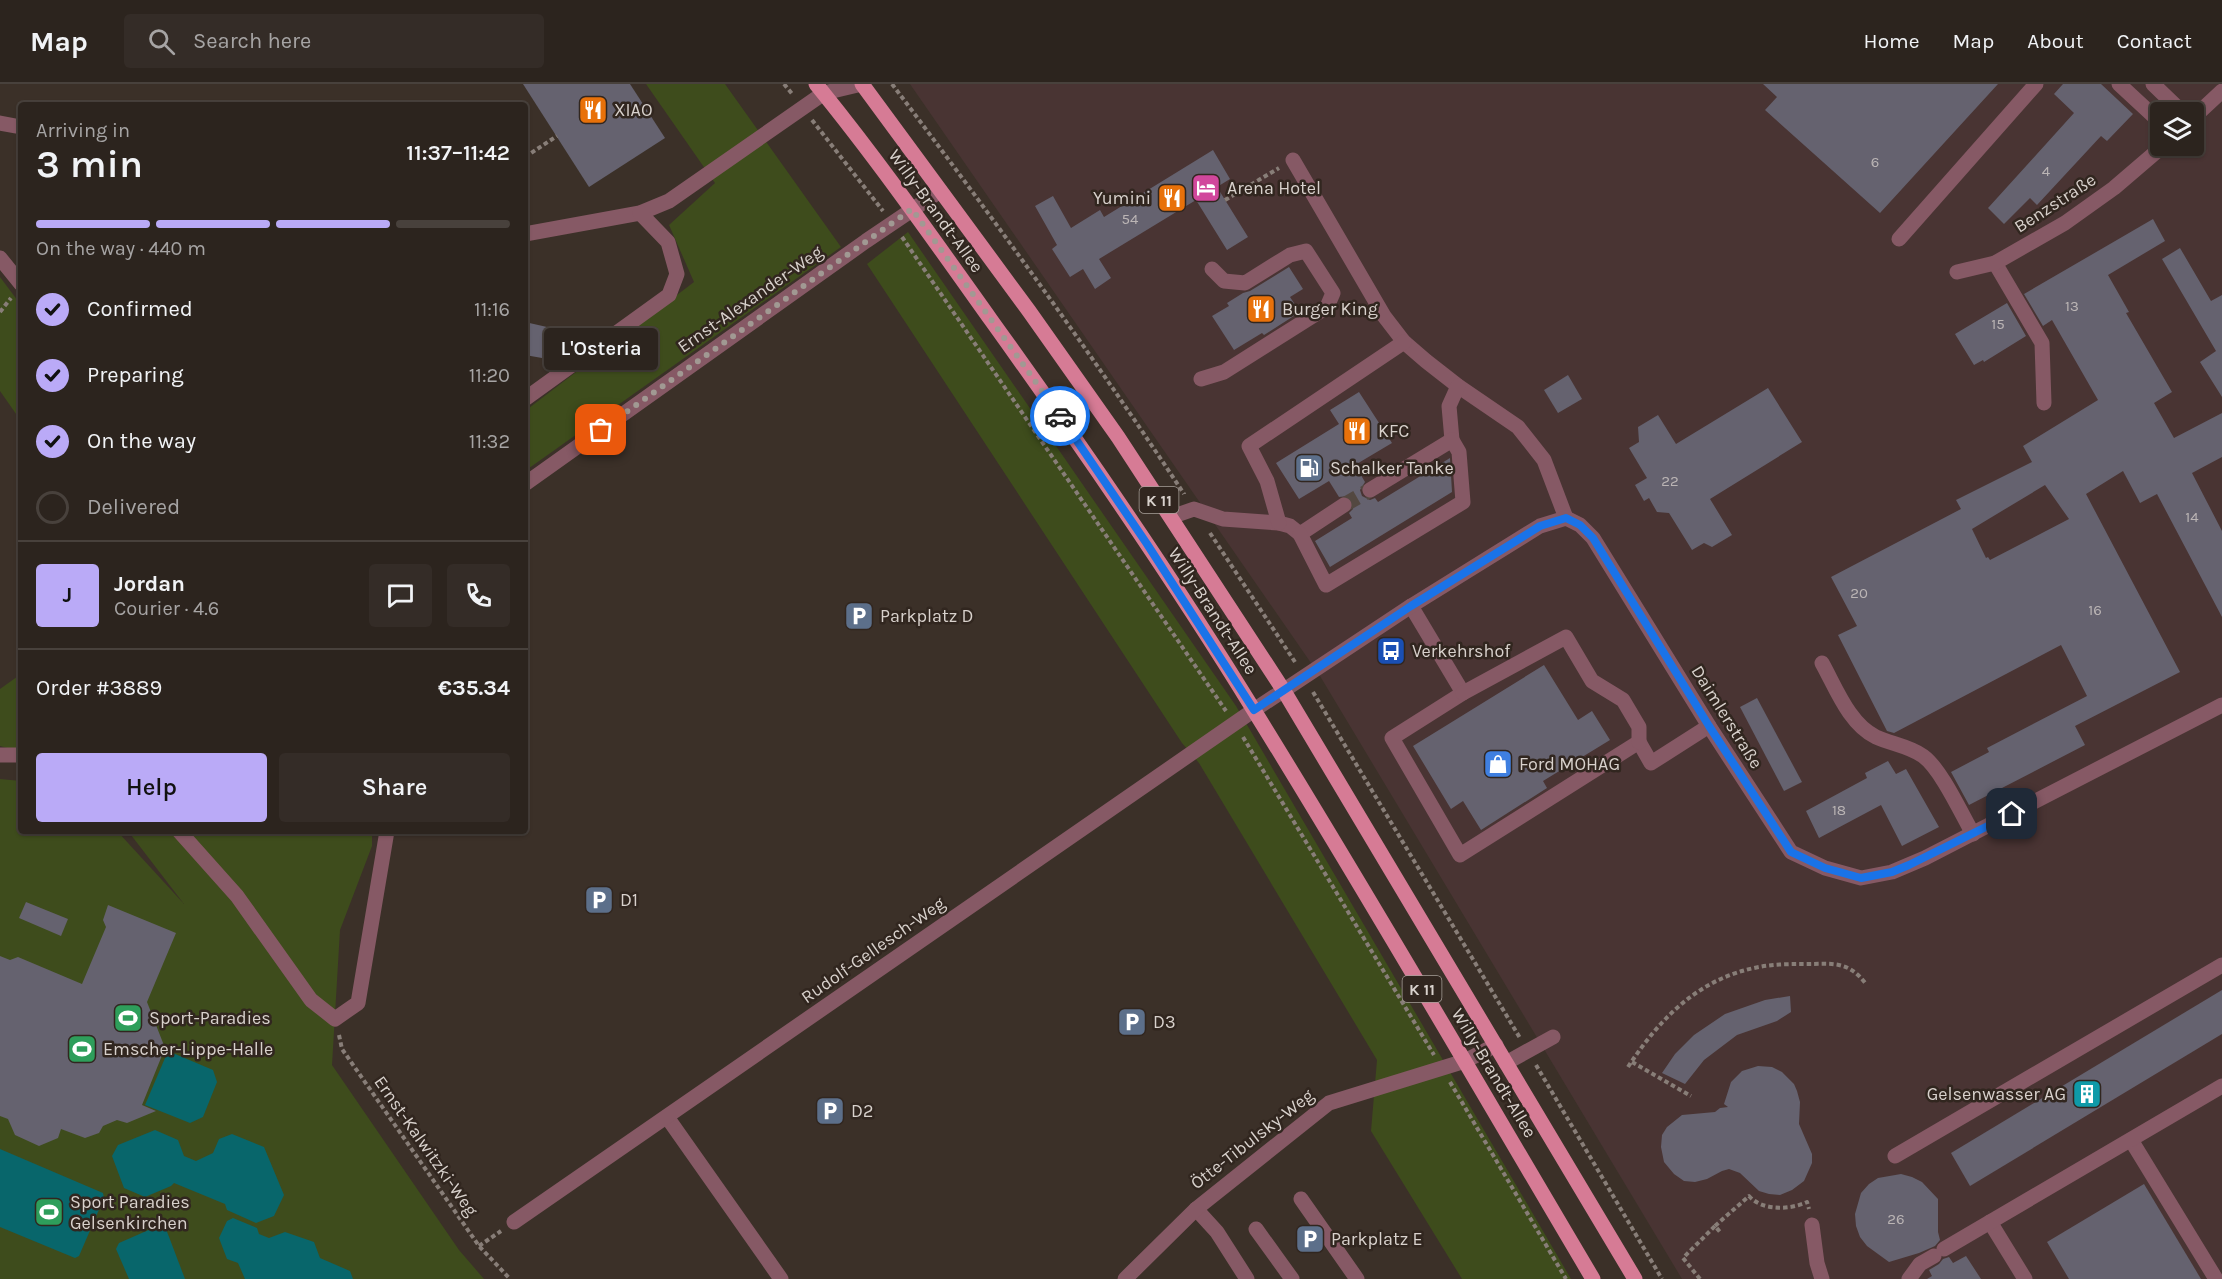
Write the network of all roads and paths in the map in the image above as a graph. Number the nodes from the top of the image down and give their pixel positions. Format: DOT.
graph roads {
  1 [pos="784,84"];
  2 [pos="862,84"];
  3 [pos="2036,84"];
  4 [pos="2119,84"];
  5 [pos="2152,84"];
  6 [pos="820,89"];
  7 [pos="2222,91"];
  8 [pos="2171,102"];
  9 [pos="803,108"];
  10 [pos="2204,108"];
  11 [pos="2150,113"];
  12 [pos="0,123"];
  13 [pos="18,126"];
  14 [pos="556,136"];
  15 [pos="528,155"];
  16 [pos="2151,156"];
  17 [pos="1293,160"];
  18 [pos="940,191"];
  19 [pos="1225,200"];
  20 [pos="912,209"];
  21 [pos="640,213"];
  22 [pos="892,223"];
  23 [pos="528,233"];
  24 [pos="1899,239"];
  25 [pos="0,258"];
  26 [pos="1995,263"];
  27 [pos="1212,269"];
  28 [pos="1957,272"];
  29 [pos="18,280"];
  30 [pos="1404,342"];
  31 [pos="1201,379"];
  32 [pos="1458,386"];
  33 [pos="528,397"];
  34 [pos="2044,403"];
  35 [pos="1452,440"];
  36 [pos="528,482"];
  37 [pos="1370,489"];
  38 [pos="1344,505"];
  39 [pos="1171,517"];
  40 [pos="1566,518"];
  41 [pos="1279,523"];
  42 [pos="1300,534"];
  43 [pos="1411,606"];
  44 [pos="1822,663"];
  45 [pos="1284,691"];
  46 [pos="1463,693"];
  47 [pos="2222,705"];
  48 [pos="1254,710"];
  49 [pos="1235,724"];
  50 [pos="1709,726"];
  51 [pos="1639,742"];
  52 [pos="0,754"];
  53 [pos="18,755"];
  54 [pos="182,834"];
  55 [pos="386,834"];
  56 [pos="1973,834"];
  57 [pos="2222,966"];
  58 [pos="1866,984"];
  59 [pos="335,1019"];
  60 [pos="1553,1037"];
  61 [pos="1496,1045"];
  62 [pos="1465,1061"];
  63 [pos="1632,1062"];
  64 [pos="1506,1063"];
  65 [pos="1628,1067"];
  66 [pos="1442,1068"];
  67 [pos="2222,1086"];
  68 [pos="1691,1096"];
  69 [pos="667,1117"];
  70 [pos="2131,1140"];
  71 [pos="1895,1156"];
  72 [pos="1300,1199"];
  73 [pos="1196,1209"];
  74 [pos="514,1222"];
  75 [pos="1990,1222"];
  76 [pos="1716,1226"];
  77 [pos="1812,1226"];
  78 [pos="1256,1229"];
  79 [pos="1720,1232"];
  80 [pos="479,1246"];
  81 [pos="510,1279"];
  82 [pos="781,1279"];
  83 [pos="1125,1279"];
  84 [pos="1247,1279"];
  85 [pos="1292,1279"];
  86 [pos="1357,1279"];
  87 [pos="1566,1279"];
  88 [pos="1593,1279"];
  89 [pos="1635,1279"];
  90 [pos="1700,1279"];
  91 [pos="1822,1279"];
  92 [pos="1909,1279"];
  93 [pos="2025,1279"];
  94 [pos="2216,1279"];
  1 -- 9 [label="path"];
  2 -- 6 [label="street"];
  2 -- 18 [label="main road, Willy-Brandt-Allee / K 11"];
  3 -- 24 [label="street"];
  4 -- 11 [label="street"];
  5 -- 8 [label="street"];
  6 -- 9 [label="street"];
  6 -- 20 [label="main road, Willy-Brandt-Allee / K 11"];
  7 -- 10 [label="street"];
  9 -- 21 [label="street"];
  9 -- 22 [label="path"];
  12 -- 13 [label="street"];
  14 -- 15 [label="path"];
  16 -- 26 [label="street, Benzstraße"];
  17 -- 19 [label="path"];
  17 -- 30 [label="street"];
  18 -- 20 [label="street, Ernst-Alexander-Weg"];
  18 -- 39 [label="main road, Willy-Brandt-Allee / K 11"];
  20 -- 22 [label="street, Ernst-Alexander-Weg"];
  20 -- 48 [label="main road, Willy-Brandt-Allee / K 11"];
  21 -- 23 [label="street"];
  21 -- 33 [label="street"];
  22 -- 36 [label="street, Ernst-Alexander-Weg"];
  22 -- 49 [label="path"];
  25 -- 29 [label="street"];
  26 -- 28 [label="street, Benzstraße"];
  26 -- 34 [label="street"];
  27 -- 31 [label="street"];
  30 -- 32 [label="street"];
  30 -- 41 [label="street"];
  32 -- 35 [label="street"];
  32 -- 40 [label="street"];
  35 -- 37 [label="street"];
  35 -- 42 [label="street"];
  38 -- 42 [label="street"];
  39 -- 41 [label="street"];
  39 -- 45 [label="main road, Willy-Brandt-Allee / K 11"];
  40 -- 43 [label="street"];
  40 -- 50 [label="street, Daimlerstraße"];
  41 -- 42 [label="street"];
  43 -- 45 [label="street"];
  43 -- 46 [label="street"];
  44 -- 56 [label="street"];
  45 -- 48 [label="street"];
  45 -- 61 [label="main road, Willy-Brandt-Allee / K 11"];
  46 -- 51 [label="street"];
  46 -- 51 [label="street"];
  47 -- 56 [label="street, Daimlerstraße"];
  48 -- 49 [label="street, Rudolf-Gellesch-Weg"];
  48 -- 62 [label="main road, Willy-Brandt-Allee / K 11"];
  49 -- 66 [label="path"];
  49 -- 69 [label="street, Rudolf-Gellesch-Weg"];
  50 -- 51 [label="street"];
  50 -- 56 [label="street, Daimlerstraße"];
  52 -- 53 [label="street"];
  54 -- 59 [label="street"];
  55 -- 59 [label="street"];
  57 -- 71 [label="street"];
  58 -- 63 [label="path"];
  59 -- 80 [label="path, Ernst-Kalwitzki-Weg"];
  60 -- 64 [label="street"];
  61 -- 62 [label="street, Ötte-Tibulsky-Weg"];
  61 -- 64 [label="main road, Willy-Brandt-Allee / K 11"];
  62 -- 66 [label="street, Ötte-Tibulsky-Weg"];
  62 -- 88 [label="main road, Willy-Brandt-Allee / K 11"];
  63 -- 65 [label="path"];
  63 -- 68 [label="path"];
  64 -- 89 [label="main road, Willy-Brandt-Allee / K 11"];
  66 -- 73 [label="street, Ötte-Tibulsky-Weg"];
  66 -- 87 [label="path"];
  67 -- 70 [label="street"];
  69 -- 74 [label="street, Rudolf-Gellesch-Weg"];
  69 -- 82 [label="street"];
  70 -- 75 [label="street"];
  70 -- 94 [label="street"];
  72 -- 86 [label="street"];
  73 -- 83 [label="street, Ötte-Tibulsky-Weg"];
  73 -- 84 [label="street"];
  74 -- 80 [label="path"];
  75 -- 92 [label="street"];
  75 -- 93 [label="street"];
  76 -- 77 [label="path"];
  76 -- 79 [label="path"];
  76 -- 90 [label="path"];
  77 -- 91 [label="street"];
  78 -- 85 [label="street"];
  80 -- 81 [label="path, Ernst-Kalwitzki-Weg"];
}
